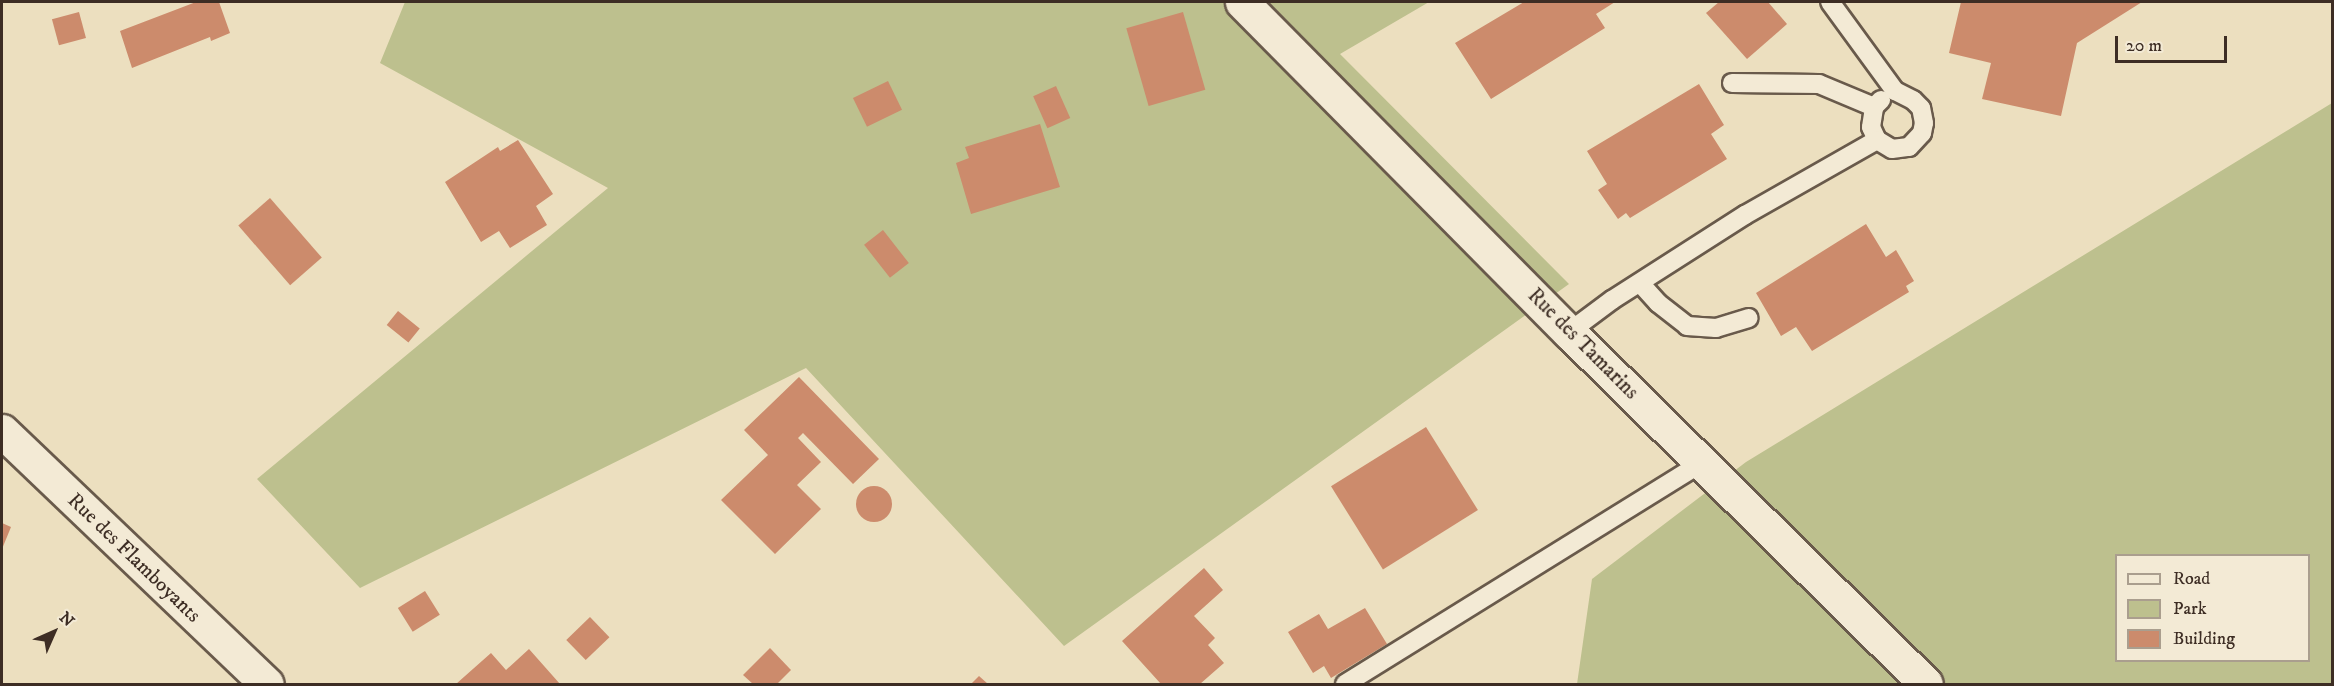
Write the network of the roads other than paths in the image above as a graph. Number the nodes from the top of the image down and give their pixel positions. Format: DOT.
graph roads {
  1 [pos="1242,2"];
  2 [pos="1830,2"];
  3 [pos="1732,83"];
  4 [pos="1895,91"];
  5 [pos="1874,107"];
  6 [pos="1877,140"];
  7 [pos="1640,283"];
  8 [pos="1749,318"];
  9 [pos="1569,332"];
  10 [pos="2,431"];
  11 [pos="1703,462"];
  12 [pos="267,684"];
  13 [pos="1345,684"];
  14 [pos="1926,684"];
  1 -- 9 [label="street, Rue des Tamarins"];
  2 -- 4 [label="lane"];
  3 -- 5 [label="lane"];
  4 -- 5 [label="lane"];
  4 -- 6 [label="lane"];
  5 -- 6 [label="lane"];
  6 -- 7 [label="lane"];
  7 -- 8 [label="lane"];
  7 -- 9 [label="lane"];
  9 -- 11 [label="street, Rue des Tamarins"];
  10 -- 12 [label="street, Rue des Flamboyants"];
  11 -- 13 [label="lane"];
  11 -- 14 [label="street, Rue des Tamarins"];
}
